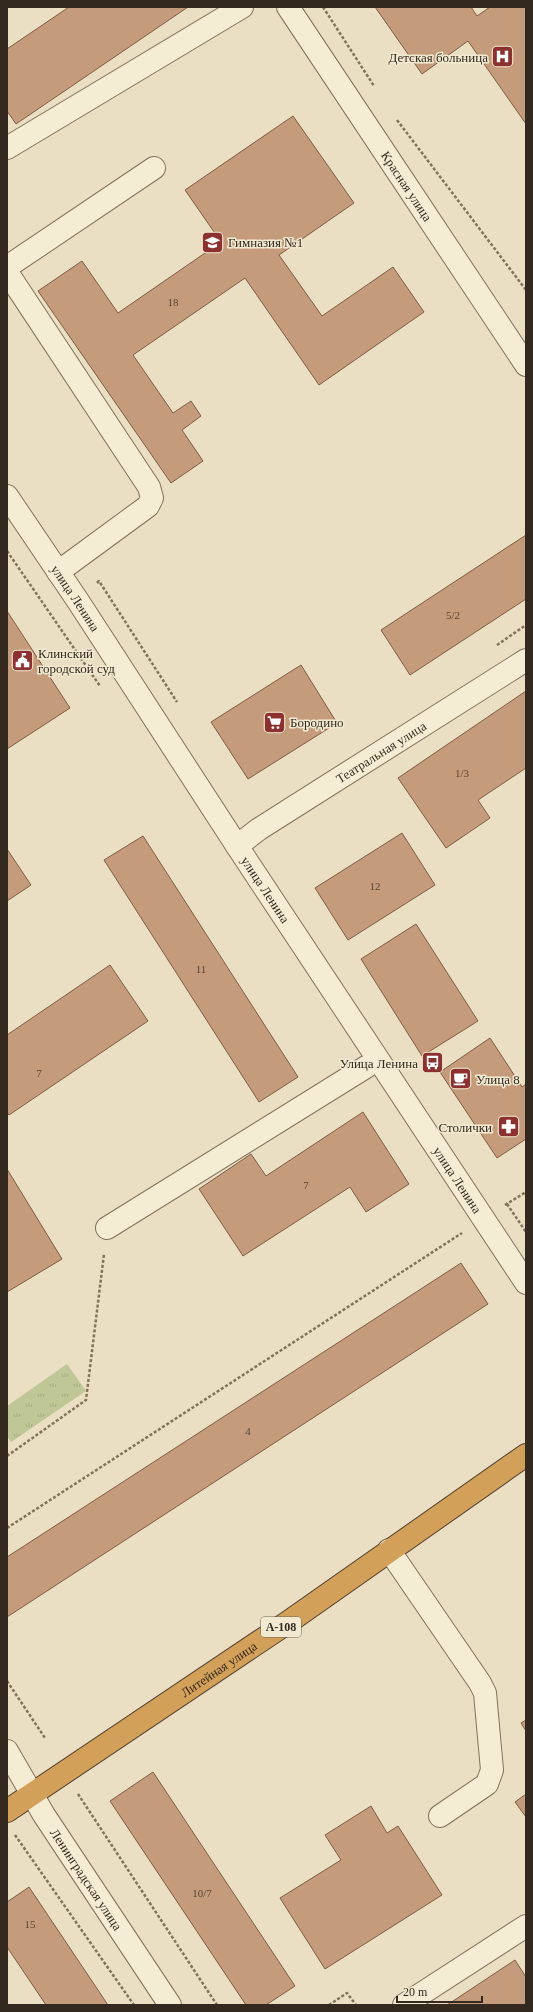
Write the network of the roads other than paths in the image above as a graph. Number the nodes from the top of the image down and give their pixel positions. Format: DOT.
graph roads {
  1 [pos="242,7"];
  2 [pos="288,7"];
  3 [pos="7,148"];
  4 [pos="154,168"];
  5 [pos="7,267"];
  6 [pos="7,272"];
  7 [pos="526,365"];
  8 [pos="7,496"];
  9 [pos="58,572"];
  10 [pos="526,660"];
  11 [pos="237,846"];
  12 [pos="366,1067"];
  13 [pos="107,1228"];
  14 [pos="526,1283"];
  15 [pos="526,1455"];
  16 [pos="389,1550"];
  17 [pos="7,1751"];
  18 [pos="33,1794"];
  19 [pos="7,1811"];
  20 [pos="440,1816"];
  21 [pos="526,1926"];
  22 [pos="170,2005"];
  23 [pos="404,2005"];
  1 -- 3 [label="street"];
  2 -- 7 [label="street, Красная улица"];
  4 -- 5 [label="street"];
  6 -- 9 [label="street"];
  8 -- 9 [label="street, улица Ленина"];
  9 -- 11 [label="street, улица Ленина"];
  10 -- 11 [label="street, Театральная улица"];
  11 -- 14 [label="street, улица Ленина"];
  12 -- 13 [label="street"];
  15 -- 16 [label="highway, Литейная улица / А-108"];
  16 -- 18 [label="highway, Литейная улица / А-108"];
  16 -- 20 [label="street"];
  17 -- 18 [label="street, Ленинградская улица"];
  18 -- 19 [label="highway, Литейная улица / А-108"];
  18 -- 22 [label="street, Ленинградская улица"];
  21 -- 23 [label="street"];
}
